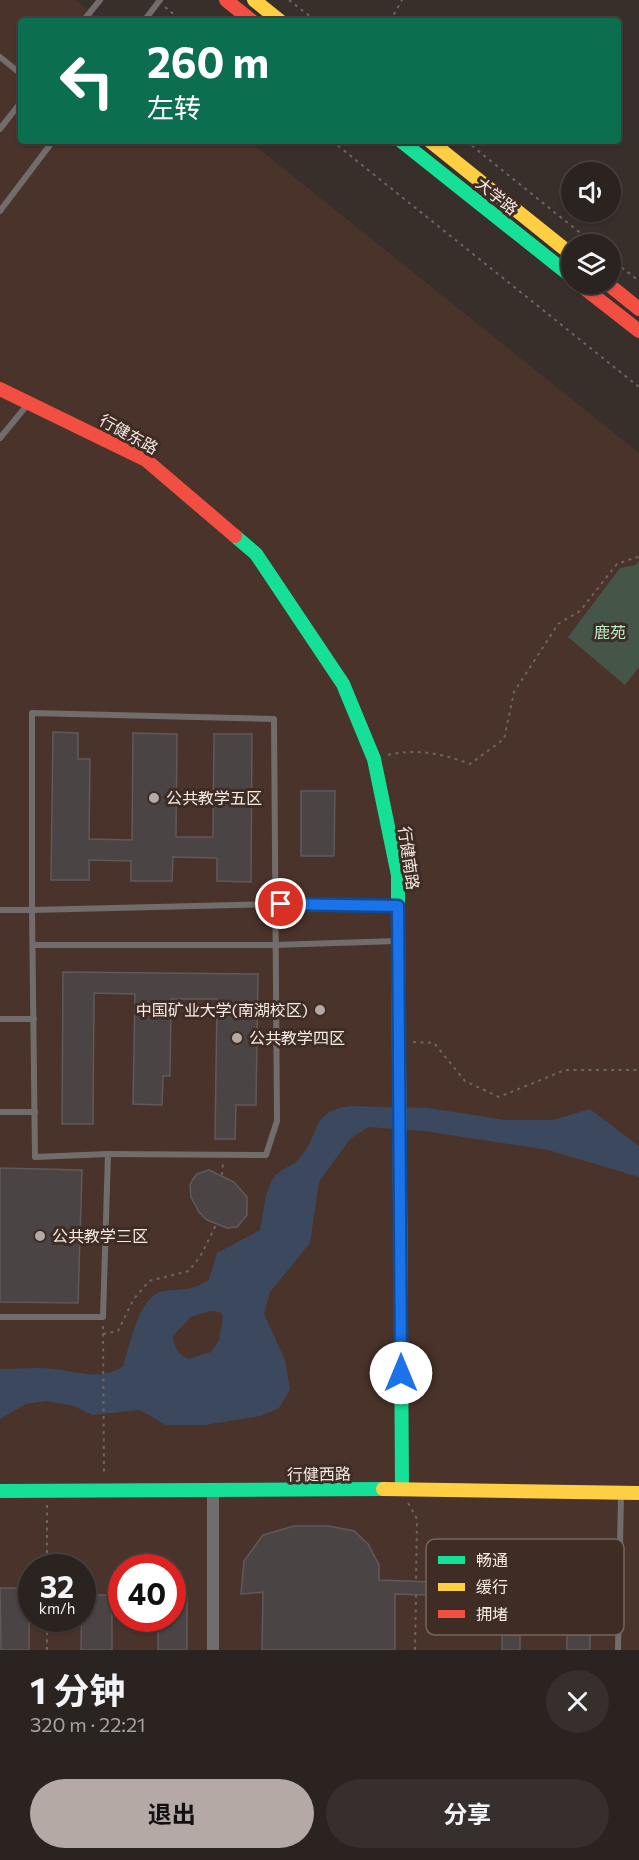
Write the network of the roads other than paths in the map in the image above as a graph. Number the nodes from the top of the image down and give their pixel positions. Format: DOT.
graph roads {
  1 [pos="100,0"];
  2 [pos="226,0"];
  3 [pos="254,0"];
  4 [pos="159,1"];
  5 [pos="85,18"];
  6 [pos="146,18"];
  7 [pos="248,18"];
  8 [pos="276,18"];
  9 [pos="0,57"];
  10 [pos="18,72"];
  11 [pos="18,106"];
  12 [pos="0,129"];
  13 [pos="51,144"];
  14 [pos="405,144"];
  15 [pos="434,144"];
  16 [pos="0,211"];
  17 [pos="561,246"];
  18 [pos="561,268"];
  19 [pos="592,294"];
  20 [pos="620,294"];
  21 [pos="639,309"];
  22 [pos="639,331"];
  23 [pos="0,388"];
  24 [pos="28,403"];
  25 [pos="0,438"];
  26 [pos="256,554"];
  27 [pos="274,904"];
  28 [pos="398,906"];
  29 [pos="0,910"];
  30 [pos="32,910"];
  31 [pos="398,941"];
  32 [pos="33,945"];
  33 [pos="274,945"];
  34 [pos="0,1019"];
  35 [pos="34,1019"];
  36 [pos="0,1112"];
  37 [pos="34,1112"];
  38 [pos="108,1154"];
  39 [pos="0,1317"];
  40 [pos="402,1489"];
  41 [pos="0,1491"];
  42 [pos="213,1491"];
  43 [pos="621,1493"];
  44 [pos="639,1493"];
  45 [pos="620,1539"];
  46 [pos="618,1635"];
  47 [pos="213,1650"];
  48 [pos="618,1650"];
  1 -- 5 [label="lane"];
  2 -- 7 [label="main road"];
  3 -- 8 [label="main road"];
  4 -- 6 [label="lane"];
  9 -- 10 [label="lane"];
  11 -- 12 [label="lane"];
  13 -- 16 [label="lane"];
  14 -- 18 [label="main road, 大学路"];
  15 -- 17 [label="main road, 大学路"];
  19 -- 22 [label="main road"];
  20 -- 21 [label="main road"];
  23 -- 24 [label="main road, 行健东路"];
  24 -- 25 [label="lane"];
  24 -- 26 [label="main road, 行健东路"];
  26 -- 28 [label="main road, 行健南路"];
  27 -- 28 [label="lane"];
  27 -- 30 [label="lane"];
  27 -- 30 [label="lane"];
  27 -- 33 [label="lane"];
  28 -- 31 [label="main road, 行健南路"];
  29 -- 30 [label="lane"];
  30 -- 32 [label="lane"];
  31 -- 33 [label="lane"];
  31 -- 40 [label="main road, 行健南路"];
  32 -- 33 [label="lane"];
  32 -- 35 [label="lane"];
  33 -- 38 [label="lane"];
  34 -- 35 [label="lane"];
  35 -- 37 [label="lane"];
  36 -- 37 [label="lane"];
  37 -- 38 [label="lane"];
  38 -- 39 [label="lane"];
  40 -- 42 [label="main road, 行健西路"];
  40 -- 43 [label="main road, 行健西路"];
  41 -- 42 [label="main road, 行健西路"];
  42 -- 47 [label="street"];
  43 -- 44 [label="main road, 行健西路"];
  43 -- 45 [label="lane"];
  46 -- 48 [label="lane"];
}
